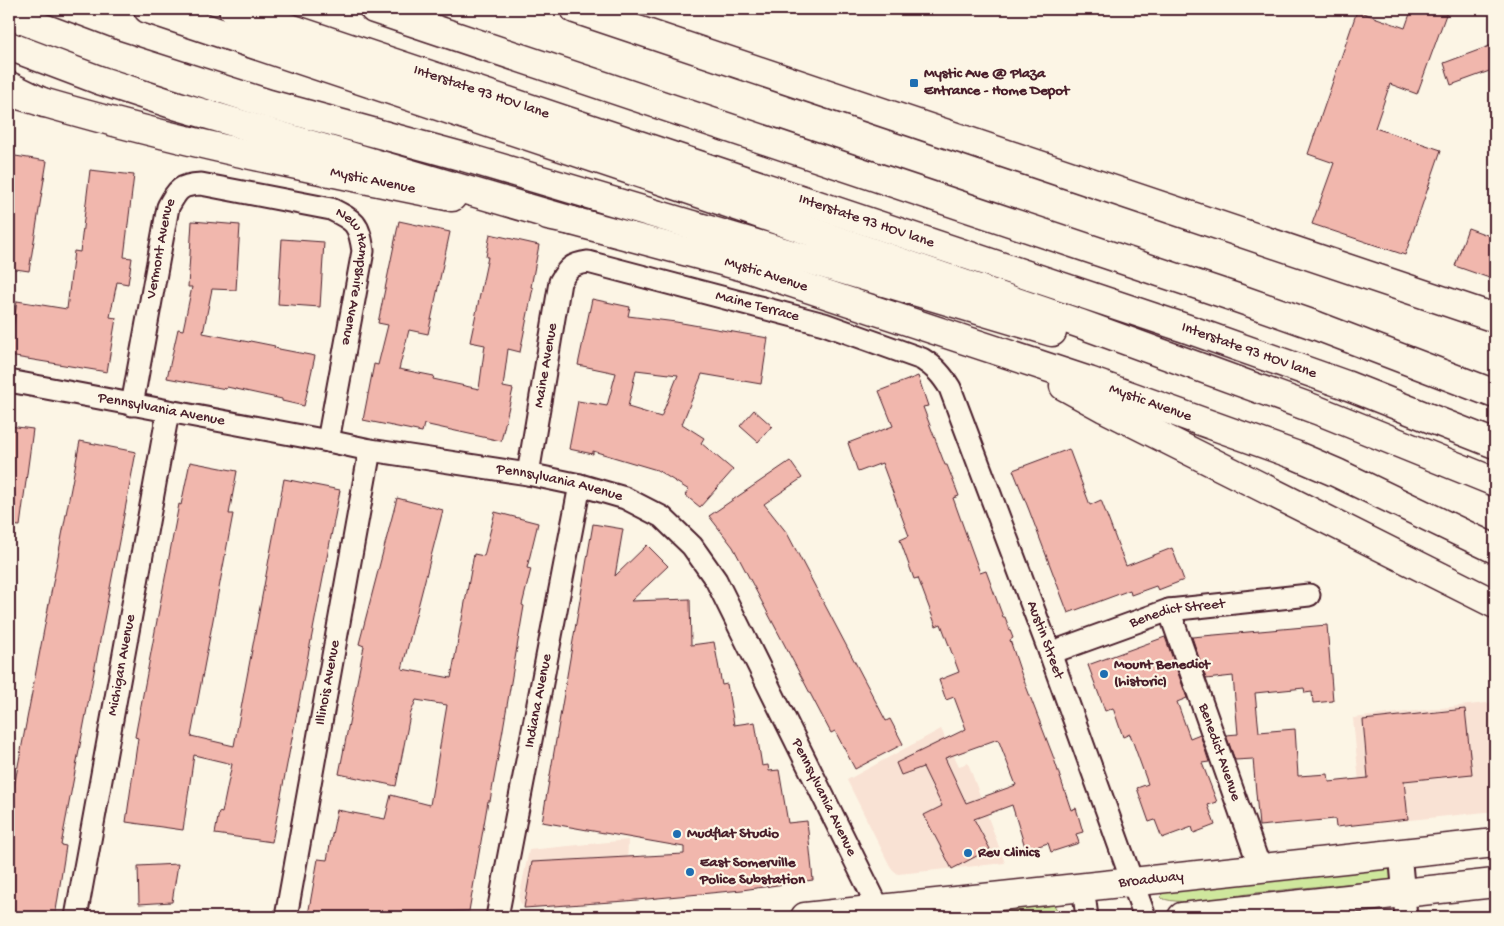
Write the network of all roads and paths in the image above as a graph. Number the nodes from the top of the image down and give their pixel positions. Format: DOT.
graph roads {
  1 [pos="148,9"];
  2 [pos="233,9"];
  3 [pos="374,9"];
  4 [pos="575,9"];
  5 [pos="9,15"];
  6 [pos="9,46"];
  7 [pos="9,86"];
  8 [pos="9,92"];
  9 [pos="44,103"];
  10 [pos="271,198"];
  11 [pos="572,221"];
  12 [pos="576,264"];
  13 [pos="1495,318"];
  14 [pos="999,350"];
  15 [pos="934,367"];
  16 [pos="9,381"];
  17 [pos="1495,394"];
  18 [pos="132,405"];
  19 [pos="1317,410"];
  20 [pos="168,412"];
  21 [pos="328,441"];
  22 [pos="1495,444"];
  23 [pos="370,450"];
  24 [pos="528,474"];
  25 [pos="1495,482"];
  26 [pos="580,485"];
  27 [pos="1495,549"];
  28 [pos="1309,594"];
  29 [pos="1495,604"];
  30 [pos="1169,610"];
  31 [pos="1050,653"];
  32 [pos="1495,843"];
  33 [pos="1400,853"];
  34 [pos="1260,868"];
  35 [pos="1133,882"];
  36 [pos="1495,883"];
  37 [pos="1083,887"];
  38 [pos="1405,905"];
  39 [pos="884,913"];
  40 [pos="76,917"];
  41 [pos="286,917"];
  42 [pos="498,917"];
  43 [pos="806,917"];
  44 [pos="1087,917"];
  45 [pos="1145,917"];
  46 [pos="1182,917"];
  1 -- 19 [label="main road"];
  2 -- 22 [label="main road, Interstate 93 HOV lane"];
  3 -- 17 [label="main road"];
  4 -- 13 [label="main road"];
  5 -- 19 [label="main road"];
  6 -- 11 [label="main road"];
  7 -- 9 [label="main road"];
  8 -- 9 [label="main road, Mystic Avenue"];
  9 -- 11 [label="main road, Mystic Avenue"];
  10 -- 18 [label="street, Vermont Avenue"];
  10 -- 21 [label="street, New Hampshire Avenue"];
  11 -- 14 [label="main road, Mystic Avenue"];
  12 -- 15 [label="street, Maine Terrace"];
  12 -- 24 [label="street, Maine Avenue"];
  14 -- 27 [label="main road, Mystic Avenue"];
  14 -- 29 [label="main road"];
  15 -- 31 [label="street, Austin Street"];
  16 -- 18 [label="street, Pennsylvania Avenue"];
  18 -- 20 [label="street, Pennsylvania Avenue"];
  19 -- 25 [label="main road"];
  20 -- 21 [label="street, Pennsylvania Avenue"];
  20 -- 40 [label="street, Michigan Avenue"];
  21 -- 23 [label="street, Pennsylvania Avenue"];
  23 -- 24 [label="street, Pennsylvania Avenue"];
  23 -- 41 [label="street, Illinois Avenue"];
  24 -- 26 [label="street, Pennsylvania Avenue"];
  26 -- 39 [label="street, Pennsylvania Avenue"];
  26 -- 42 [label="street, Indiana Avenue"];
  28 -- 30 [label="street, Benedict Street"];
  30 -- 31 [label="street, Benedict Street"];
  30 -- 34 [label="street, Benedict Avenue"];
  31 -- 35 [label="street, Austin Street"];
  32 -- 33 [label="main road, Broadway"];
  33 -- 34 [label="main road, Broadway"];
  33 -- 38 [label="street"];
  34 -- 35 [label="main road, Broadway"];
  35 -- 37 [label="main road, Broadway"];
  35 -- 45 [label="street, Austin Street"];
  36 -- 38 [label="main road"];
  37 -- 39 [label="main road, Broadway"];
  37 -- 44 [label="street"];
  38 -- 46 [label="main road"];
  39 -- 43 [label="main road, Broadway"];
}
